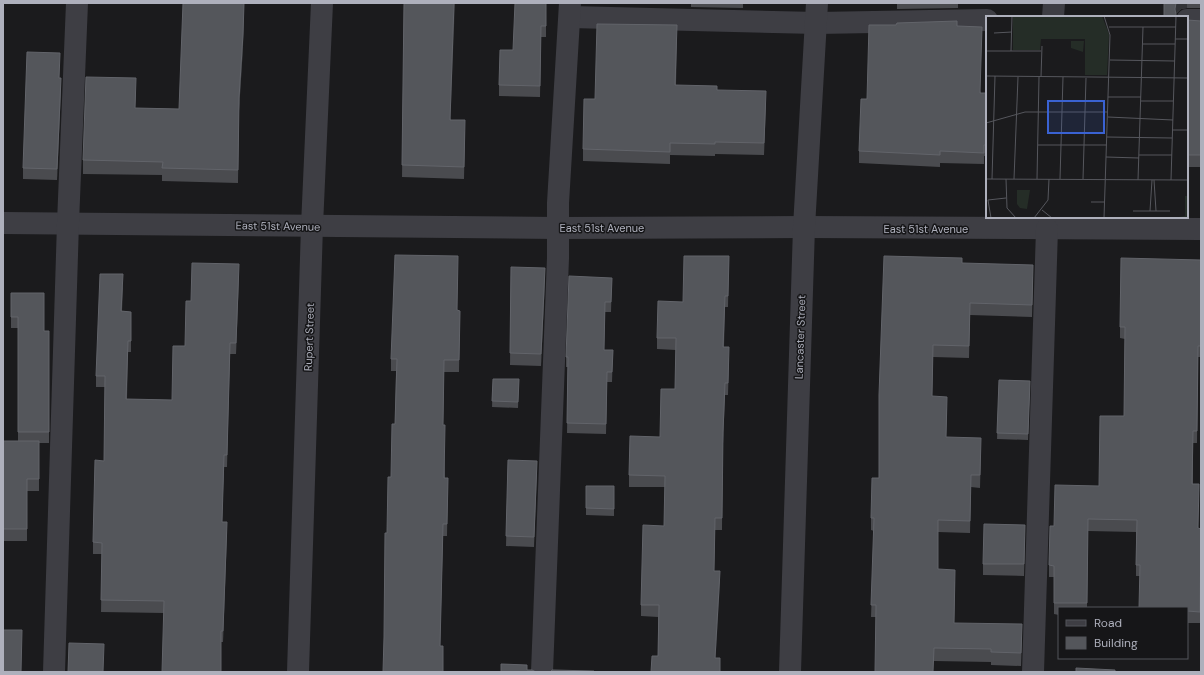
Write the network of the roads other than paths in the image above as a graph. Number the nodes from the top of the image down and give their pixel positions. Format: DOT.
graph roads {
  1 [pos="77,3"];
  2 [pos="322,3"];
  3 [pos="1054,3"];
  4 [pos="570,10"];
  5 [pos="817,13"];
  6 [pos="1053,16"];
  7 [pos="986,20"];
  8 [pos="1188,20"];
  9 [pos="1201,20"];
  10 [pos="3,223"];
  11 [pos="68,223"];
  12 [pos="312,226"];
  13 [pos="804,227"];
  14 [pos="558,228"];
  15 [pos="1047,229"];
  16 [pos="1201,229"];
  17 [pos="54,672"];
  18 [pos="298,672"];
  19 [pos="542,672"];
  20 [pos="790,672"];
  21 [pos="1032,672"];
  1 -- 11 [label="street"];
  2 -- 12 [label="street, Rupert Street"];
  3 -- 6 [label="street"];
  4 -- 5 [label="street"];
  4 -- 14 [label="street"];
  5 -- 7 [label="street"];
  5 -- 13 [label="street, Lancaster Street"];
  8 -- 9 [label="street"];
  10 -- 11 [label="street, East 51st Avenue"];
  11 -- 12 [label="street, East 51st Avenue"];
  11 -- 17 [label="street"];
  12 -- 14 [label="street, East 51st Avenue"];
  12 -- 18 [label="street, Rupert Street"];
  13 -- 14 [label="street, East 51st Avenue"];
  13 -- 15 [label="street, East 51st Avenue"];
  13 -- 20 [label="street, Lancaster Street"];
  14 -- 19 [label="street"];
  15 -- 16 [label="street, East 51st Avenue"];
  15 -- 21 [label="street"];
}
